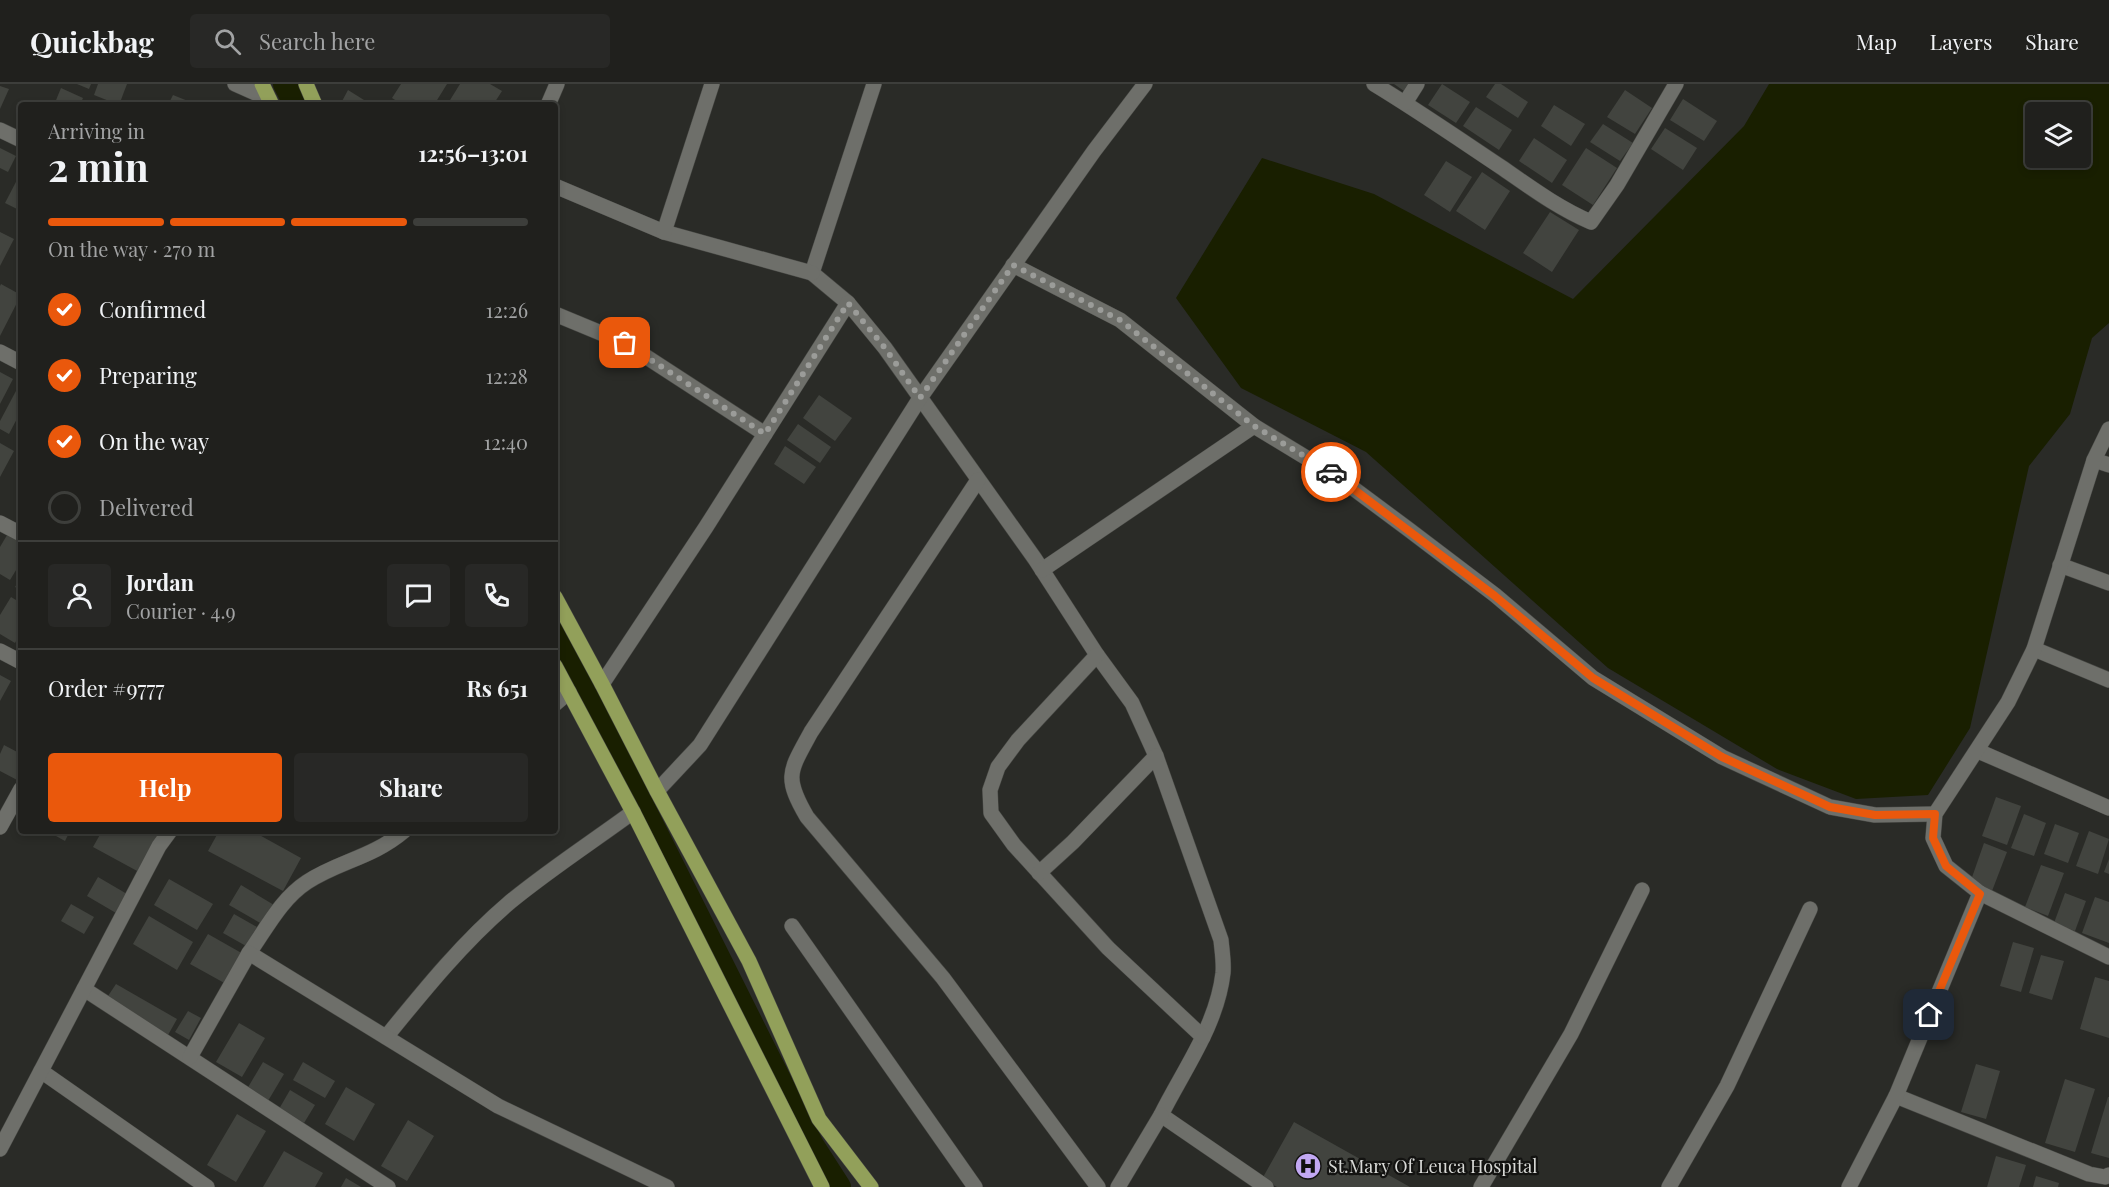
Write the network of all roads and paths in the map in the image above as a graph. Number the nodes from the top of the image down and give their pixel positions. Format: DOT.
graph roads {
  1 [pos="235,84"];
  2 [pos="262,84"];
  3 [pos="306,84"];
  4 [pos="558,84"];
  5 [pos="712,84"];
  6 [pos="874,84"];
  7 [pos="1145,84"];
  8 [pos="1374,84"];
  9 [pos="1417,84"];
  10 [pos="1676,84"];
  11 [pos="271,102"];
  12 [pos="314,102"];
  13 [pos="549,102"];
  14 [pos="1406,103"];
  15 [pos="0,130"];
  16 [pos="18,139"];
  17 [pos="558,187"];
  18 [pos="664,232"];
  19 [pos="1013,265"];
  20 [pos="812,273"];
  21 [pos="848,303"];
  22 [pos="558,315"];
  23 [pos="0,352"];
  24 [pos="18,361"];
  25 [pos="920,398"];
  26 [pos="1254,426"];
  27 [pos="2109,429"];
  28 [pos="765,434"];
  29 [pos="2094,460"];
  30 [pos="2109,465"];
  31 [pos="978,480"];
  32 [pos="0,523"];
  33 [pos="18,532"];
  34 [pos="2061,565"];
  35 [pos="1042,570"];
  36 [pos="2109,583"];
  37 [pos="558,603"];
  38 [pos="2034,649"];
  39 [pos="0,651"];
  40 [pos="1097,655"];
  41 [pos="18,660"];
  42 [pos="558,672"];
  43 [pos="2109,681"];
  44 [pos="602,684"];
  45 [pos="569,692"];
  46 [pos="558,701"];
  47 [pos="1978,751"];
  48 [pos="1155,756"];
  49 [pos="657,791"];
  50 [pos="18,794"];
  51 [pos="2109,808"];
  52 [pos="633,812"];
  53 [pos="1935,814"];
  54 [pos="0,826"];
  55 [pos="168,834"];
  56 [pos="400,834"];
  57 [pos="1039,873"];
  58 [pos="1642,890"];
  59 [pos="1980,894"];
  60 [pos="1810,909"];
  61 [pos="792,926"];
  62 [pos="249,953"];
  63 [pos="2109,957"];
  64 [pos="84,989"];
  65 [pos="386,1037"];
  66 [pos="1203,1037"];
  67 [pos="190,1058"];
  68 [pos="41,1071"];
  69 [pos="1896,1096"];
  70 [pos="1161,1115"];
  71 [pos="0,1149"];
  72 [pos="2109,1175"];
  73 [pos="207,1187"];
  74 [pos="388,1187"];
  75 [pos="667,1187"];
  76 [pos="822,1187"];
  77 [pos="871,1187"];
  78 [pos="975,1187"];
  79 [pos="1098,1187"];
  80 [pos="1118,1187"];
  81 [pos="1266,1187"];
  82 [pos="1481,1187"];
  83 [pos="1669,1187"];
  84 [pos="1849,1187"];
  1 -- 11 [label="street"];
  2 -- 11 [label="main road"];
  3 -- 12 [label="main road"];
  4 -- 13 [label="street"];
  5 -- 18 [label="street"];
  6 -- 20 [label="street"];
  7 -- 19 [label="street"];
  8 -- 14 [label="street"];
  9 -- 14 [label="street"];
  10 -- 14 [label="street"];
  15 -- 16 [label="street"];
  17 -- 18 [label="street"];
  18 -- 20 [label="street"];
  19 -- 25 [label="street"];
  19 -- 26 [label="street"];
  20 -- 21 [label="street"];
  21 -- 25 [label="street"];
  21 -- 28 [label="street"];
  22 -- 28 [label="street"];
  23 -- 24 [label="street"];
  25 -- 31 [label="street"];
  25 -- 49 [label="street"];
  26 -- 35 [label="street"];
  26 -- 53 [label="street"];
  27 -- 29 [label="street"];
  28 -- 44 [label="street"];
  29 -- 30 [label="street"];
  29 -- 34 [label="street"];
  31 -- 35 [label="street"];
  31 -- 79 [label="street"];
  32 -- 33 [label="street"];
  34 -- 36 [label="street"];
  34 -- 38 [label="street"];
  35 -- 40 [label="street"];
  37 -- 44 [label="main road"];
  38 -- 43 [label="street"];
  38 -- 47 [label="street"];
  39 -- 41 [label="street"];
  40 -- 48 [label="street"];
  40 -- 57 [label="street"];
  42 -- 45 [label="main road"];
  44 -- 49 [label="main road"];
  45 -- 46 [label="street"];
  45 -- 52 [label="main road"];
  47 -- 51 [label="street"];
  47 -- 53 [label="street"];
  48 -- 57 [label="street"];
  48 -- 66 [label="street"];
  49 -- 77 [label="main road"];
  50 -- 54 [label="street"];
  52 -- 65 [label="street"];
  52 -- 76 [label="main road"];
  53 -- 59 [label="street"];
  55 -- 64 [label="street"];
  56 -- 62 [label="street"];
  57 -- 66 [label="street"];
  58 -- 82 [label="street"];
  59 -- 63 [label="street"];
  59 -- 69 [label="street"];
  60 -- 83 [label="street"];
  61 -- 78 [label="street"];
  62 -- 65 [label="street"];
  62 -- 67 [label="street"];
  64 -- 67 [label="street"];
  64 -- 68 [label="street"];
  65 -- 75 [label="street"];
  66 -- 70 [label="street"];
  67 -- 74 [label="street"];
  68 -- 71 [label="street"];
  68 -- 73 [label="street"];
  69 -- 72 [label="street"];
  69 -- 84 [label="street"];
  70 -- 80 [label="street"];
  70 -- 81 [label="street"];
}
